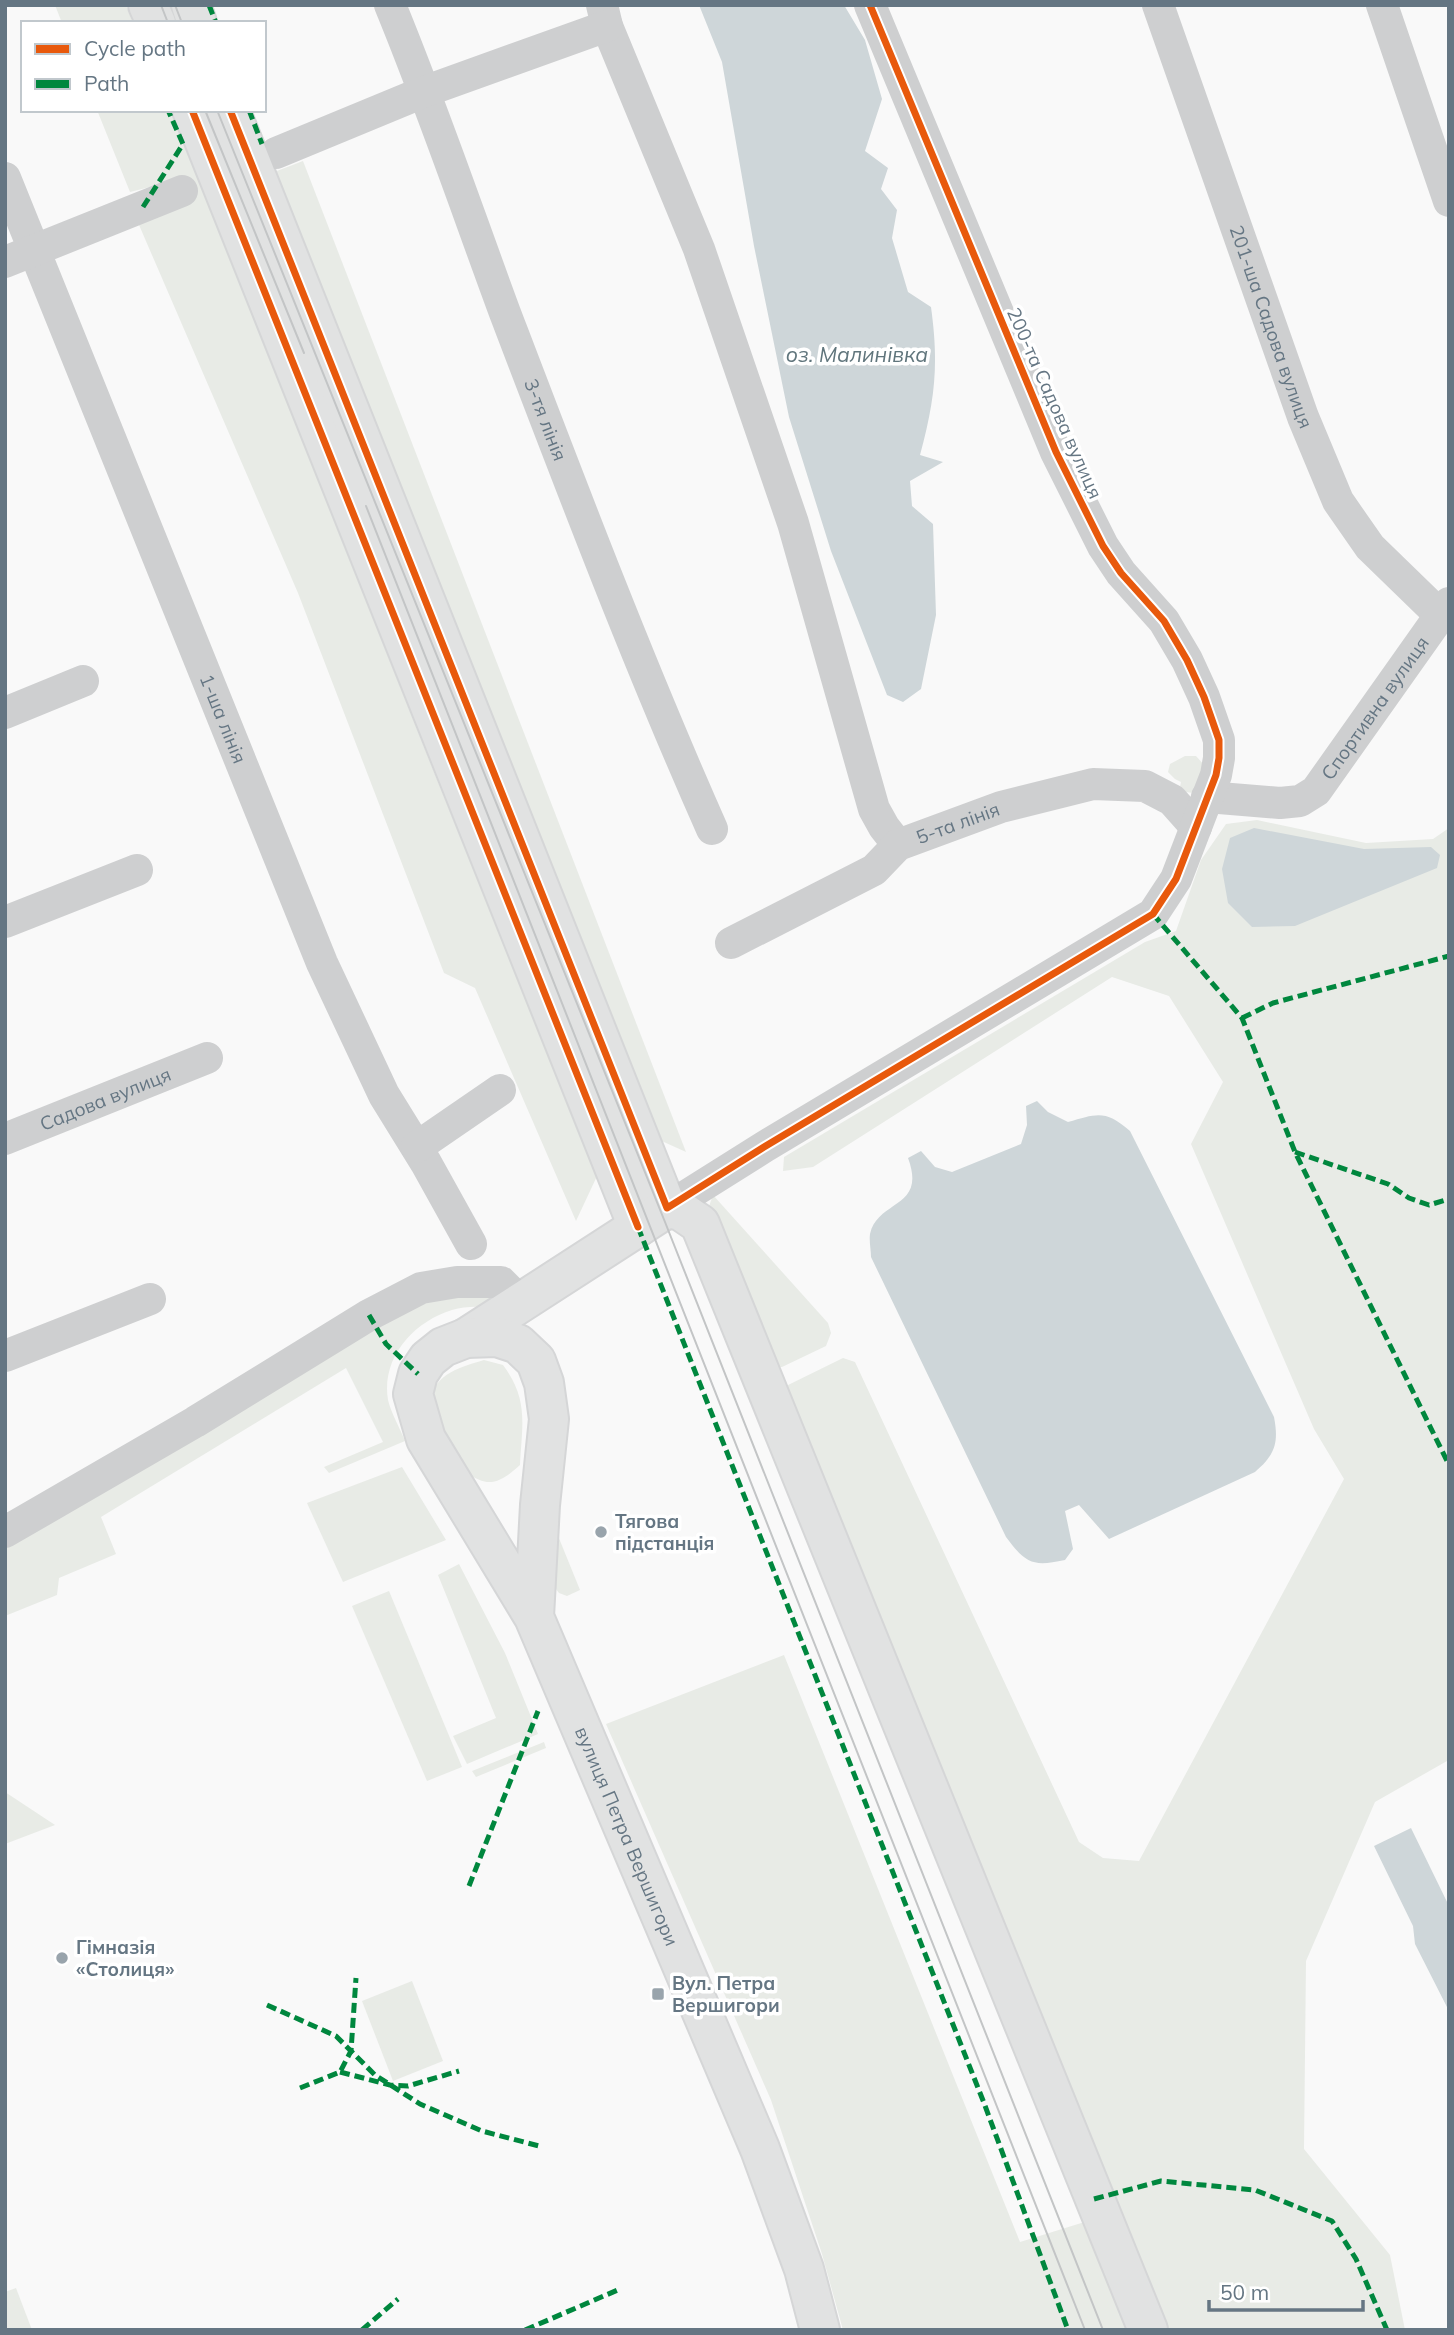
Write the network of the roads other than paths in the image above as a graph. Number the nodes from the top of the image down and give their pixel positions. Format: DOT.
graph roads {
  1 [pos="148,5"];
  2 [pos="390,5"];
  3 [pos="870,5"];
  4 [pos="1158,5"];
  5 [pos="1382,5"];
  6 [pos="604,16"];
  7 [pos="155,21"];
  8 [pos="426,91"];
  9 [pos="193,112"];
  10 [pos="231,112"];
  11 [pos="276,153"];
  12 [pos="5,178"];
  13 [pos="182,191"];
  14 [pos="1449,201"];
  15 [pos="35,250"];
  16 [pos="5,262"];
  17 [pos="1444,609"];
  18 [pos="83,681"];
  19 [pos="5,713"];
  20 [pos="1207,797"];
  21 [pos="1196,827"];
  22 [pos="712,829"];
  23 [pos="898,845"];
  24 [pos="137,870"];
  25 [pos="5,922"];
  26 [pos="731,943"];
  27 [pos="207,1058"];
  28 [pos="500,1090"];
  29 [pos="5,1139"];
  30 [pos="416,1147"];
  31 [pos="652,1218"];
  32 [pos="471,1244"];
  33 [pos="518,1292"];
  34 [pos="150,1299"];
  35 [pos="466,1338"];
  36 [pos="518,1344"];
  37 [pos="5,1356"];
  38 [pos="541,1504"];
  39 [pos="476,1520"];
  40 [pos="5,1532"];
  41 [pos="534,1616"];
  42 [pos="820,2330"];
  43 [pos="1148,2330"];
  1 -- 7 [label="main road"];
  2 -- 8 [label="street, 3-тя лінія"];
  3 -- 20 [label="street, 200-та Садова вулиця"];
  4 -- 17 [label="street, 201-ша Садова вулиця"];
  5 -- 14 [label="street"];
  6 -- 8 [label="street"];
  6 -- 23 [label="street"];
  8 -- 11 [label="street"];
  8 -- 22 [label="street, 3-тя лінія"];
  9 -- 31 [label="main road"];
  10 -- 31 [label="main road"];
  12 -- 15 [label="street, 1-ша лінія"];
  13 -- 15 [label="street"];
  15 -- 16 [label="street"];
  15 -- 30 [label="street, 1-ша лінія"];
  17 -- 20 [label="street, Спортивна вулиця"];
  18 -- 19 [label="street"];
  20 -- 21 [label="street, 200-та Садова вулиця"];
  21 -- 23 [label="street, 5-та лінія"];
  21 -- 31 [label="street, 200-та Садова вулиця"];
  23 -- 26 [label="street, 5-та лінія"];
  24 -- 25 [label="street"];
  27 -- 29 [label="street, Садова вулиця"];
  28 -- 30 [label="street"];
  30 -- 32 [label="street, 1-ша лінія"];
  31 -- 33 [label="main road"];
  31 -- 43 [label="main road"];
  33 -- 35 [label="main road"];
  33 -- 36 [label="main road"];
  33 -- 40 [label="street"];
  34 -- 37 [label="street"];
  35 -- 36 [label="main road"];
  35 -- 39 [label="main road"];
  36 -- 38 [label="main road"];
  38 -- 39 [label="main road"];
  38 -- 41 [label="main road, вулиця Петра Вершигори"];
  39 -- 41 [label="main road, вулиця Петра Вершигори"];
  41 -- 42 [label="main road, вулиця Петра Вершигори"];
}
